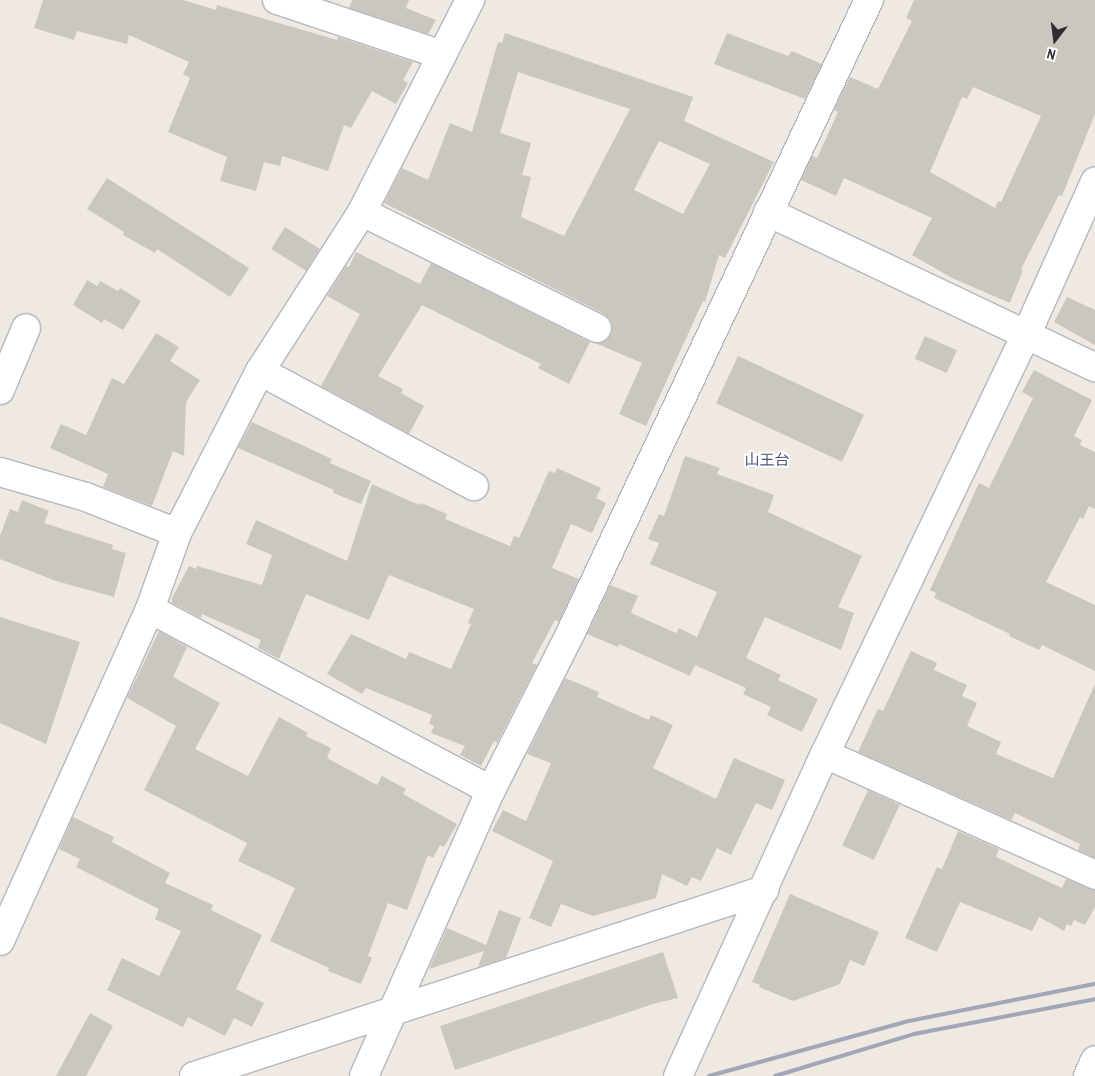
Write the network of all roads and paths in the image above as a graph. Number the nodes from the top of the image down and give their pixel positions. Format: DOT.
graph roads {
  1 [pos="277,0"];
  2 [pos="470,0"];
  3 [pos="869,0"];
  4 [pos="442,55"];
  5 [pos="1095,182"];
  6 [pos="362,212"];
  7 [pos="768,212"];
  8 [pos="26,328"];
  9 [pos="596,328"];
  10 [pos="1027,333"];
  11 [pos="1095,366"];
  12 [pos="260,370"];
  13 [pos="0,390"];
  14 [pos="0,472"];
  15 [pos="474,486"];
  16 [pos="177,533"];
  17 [pos="150,609"];
  18 [pos="825,754"];
  19 [pos="491,790"];
  20 [pos="1095,875"];
  21 [pos="764,890"];
  22 [pos="0,941"];
  23 [pos="393,1012"];
  24 [pos="1095,1060"];
  25 [pos="194,1076"];
  26 [pos="364,1076"];
  27 [pos="678,1076"];
  28 [pos="1088,1076"];
  1 -- 4 [label="street"];
  2 -- 4 [label="street"];
  3 -- 7 [label="street"];
  4 -- 6 [label="street"];
  5 -- 10 [label="street"];
  6 -- 9 [label="street"];
  6 -- 12 [label="street"];
  7 -- 10 [label="street"];
  7 -- 19 [label="street"];
  8 -- 13 [label="street"];
  10 -- 11 [label="street"];
  10 -- 18 [label="street"];
  12 -- 15 [label="street"];
  12 -- 16 [label="street"];
  14 -- 16 [label="street"];
  16 -- 17 [label="street"];
  17 -- 19 [label="street"];
  17 -- 22 [label="street"];
  18 -- 20 [label="street"];
  18 -- 21 [label="street"];
  19 -- 23 [label="street"];
  21 -- 23 [label="street"];
  21 -- 27 [label="street"];
  23 -- 25 [label="street"];
  23 -- 26 [label="street"];
  24 -- 28 [label="street"];
}
